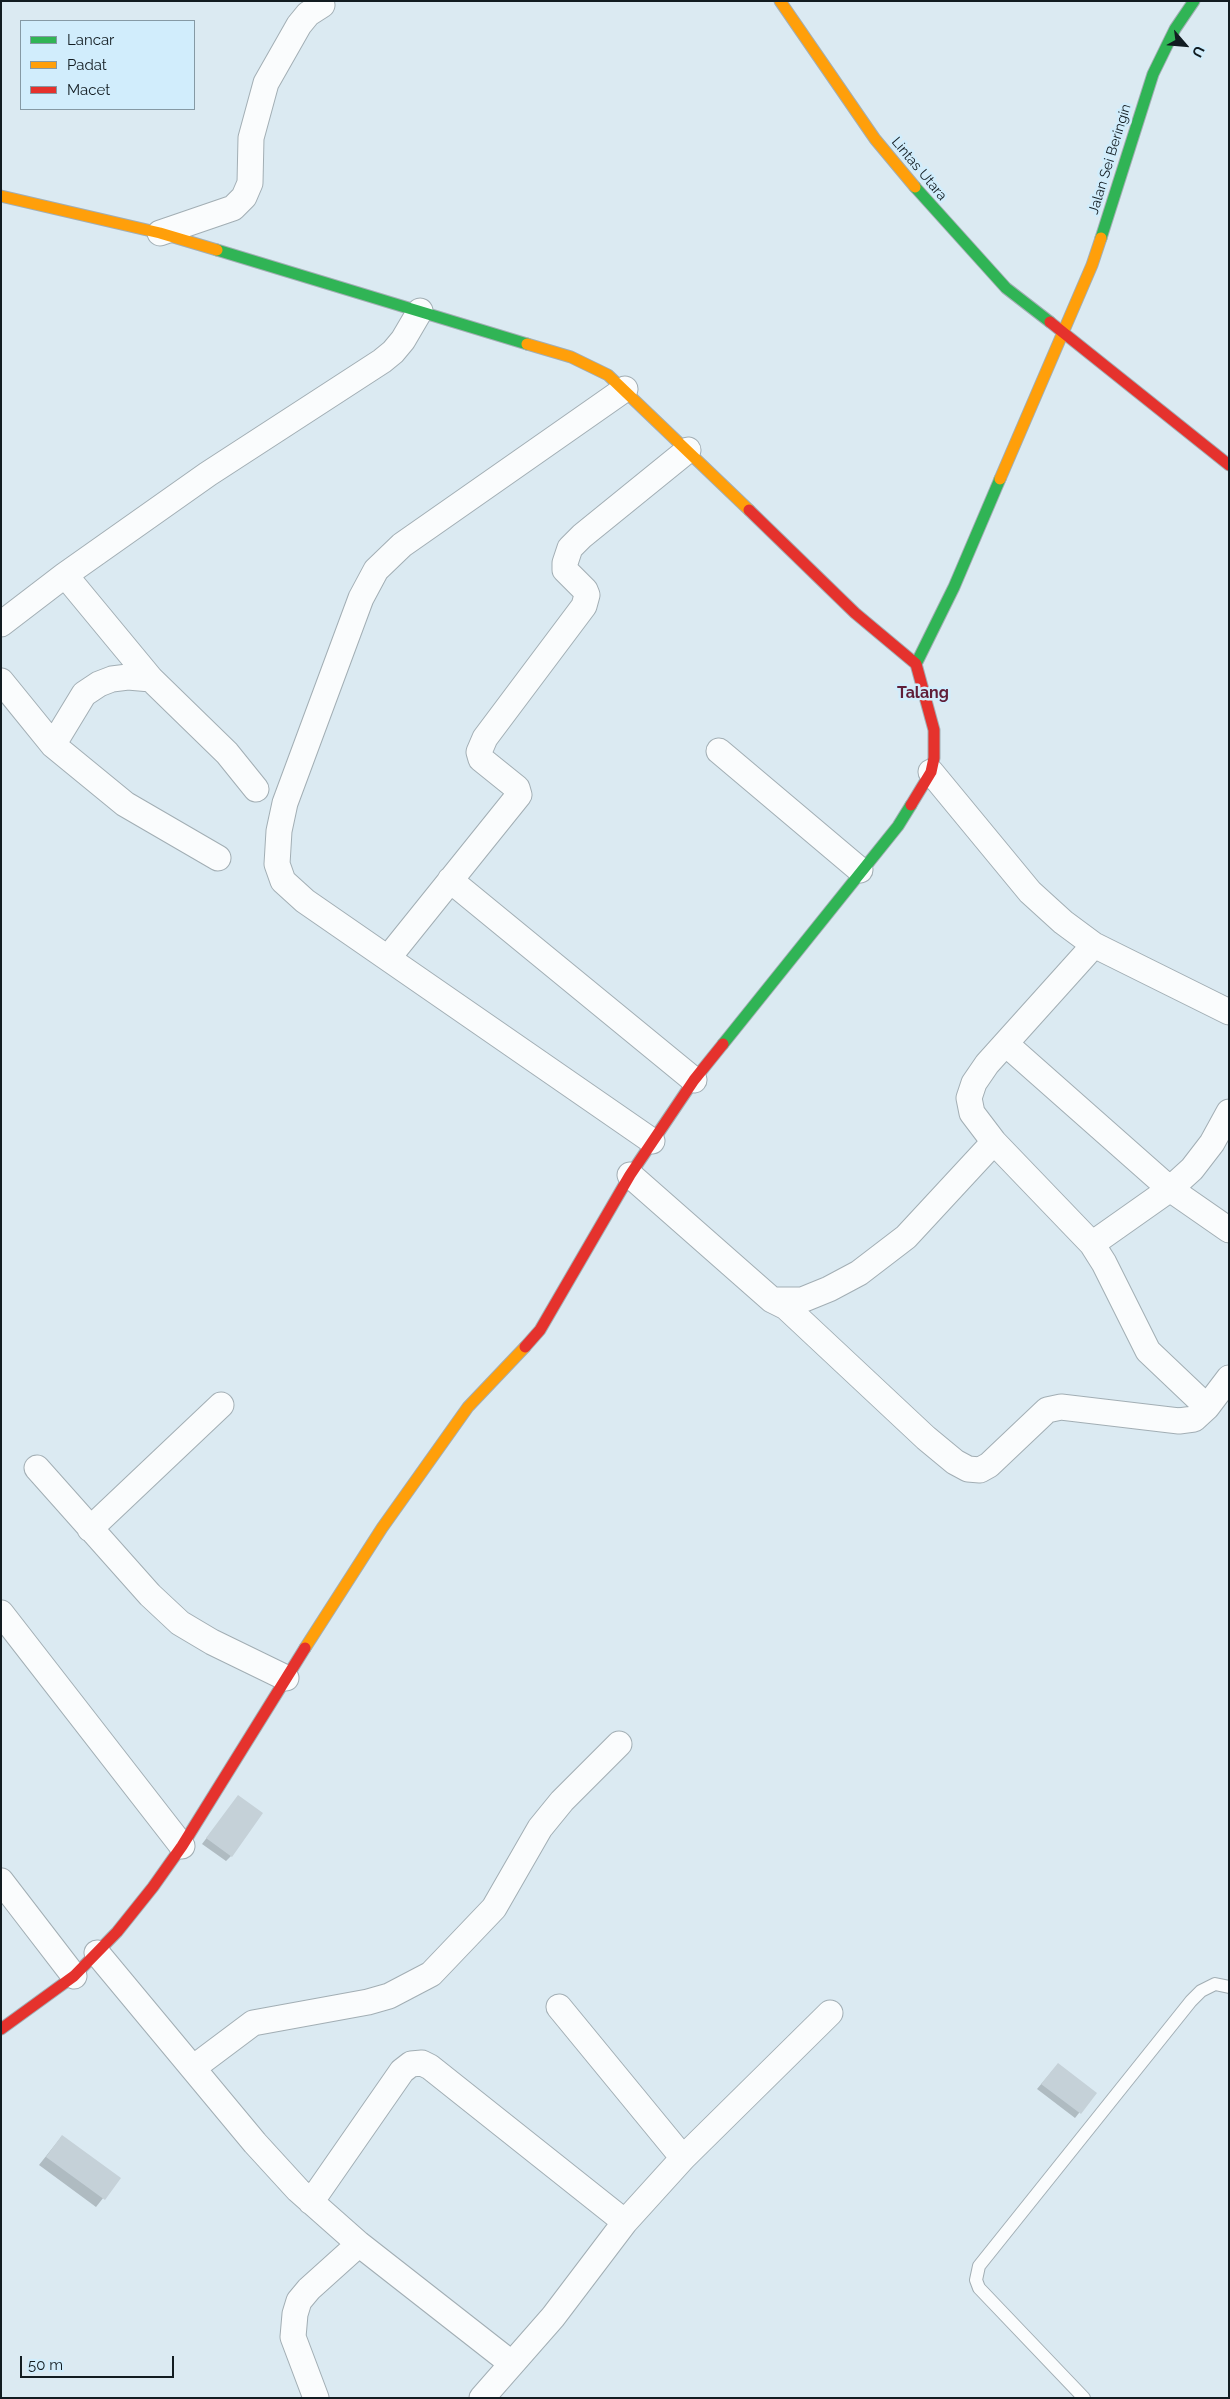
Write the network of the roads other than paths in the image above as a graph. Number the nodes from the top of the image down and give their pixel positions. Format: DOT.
graph roads {
  1 [pos="780,1"];
  2 [pos="1194,1"];
  3 [pos="322,5"];
  4 [pos="1,196"];
  5 [pos="160,233"];
  6 [pos="420,311"];
  7 [pos="1062,330"];
  8 [pos="625,389"];
  9 [pos="688,450"];
  10 [pos="1229,466"];
  11 [pos="66,574"];
  12 [pos="1,624"];
  13 [pos="916,664"];
  14 [pos="151,679"];
  15 [pos="1,681"];
  16 [pos="53,745"];
  17 [pos="719,751"];
  18 [pos="932,772"];
  19 [pos="256,789"];
  20 [pos="218,858"];
  21 [pos="860,870"];
  22 [pos="450,880"];
  23 [pos="1094,945"];
  24 [pos="388,958"];
  25 [pos="1228,1009"];
  26 [pos="1006,1044"];
  27 [pos="694,1080"];
  28 [pos="1229,1112"];
  29 [pos="652,1141"];
  30 [pos="994,1142"];
  31 [pos="630,1176"];
  32 [pos="1170,1189"];
  33 [pos="1229,1230"];
  34 [pos="1092,1244"];
  35 [pos="772,1300"];
  36 [pos="1220,1397"];
  37 [pos="221,1405"];
  38 [pos="37,1468"];
  39 [pos="90,1528"];
  40 [pos="1,1612"];
  41 [pos="286,1678"];
  42 [pos="619,1744"];
  43 [pos="182,1846"];
  44 [pos="1,1881"];
  45 [pos="97,1953"];
  46 [pos="74,1976"];
  47 [pos="1229,1986"];
  48 [pos="559,2008"];
  49 [pos="830,2013"];
  50 [pos="1,2028"];
  51 [pos="193,2068"];
  52 [pos="683,2158"];
  53 [pos="311,2202"];
  54 [pos="625,2222"];
  55 [pos="359,2244"];
  56 [pos="511,2362"];
  57 [pos="316,2398"];
  58 [pos="482,2398"];
  59 [pos="1084,2398"];
  1 -- 7 [label="street, Lintas Utara"];
  2 -- 7 [label="street, Jalan Sei Beringin"];
  3 -- 5 [label="street"];
  4 -- 5 [label="street"];
  5 -- 6 [label="street"];
  6 -- 8 [label="street"];
  6 -- 11 [label="street"];
  7 -- 10 [label="street, Lintas Utara"];
  7 -- 13 [label="street, Jalan Sei Beringin"];
  8 -- 9 [label="street"];
  8 -- 24 [label="street"];
  9 -- 13 [label="street"];
  9 -- 22 [label="street"];
  11 -- 12 [label="street"];
  11 -- 14 [label="street"];
  13 -- 18 [label="street"];
  14 -- 16 [label="street"];
  14 -- 19 [label="street"];
  15 -- 16 [label="street"];
  16 -- 20 [label="street"];
  17 -- 21 [label="street"];
  18 -- 21 [label="street"];
  18 -- 23 [label="street"];
  21 -- 27 [label="street"];
  22 -- 24 [label="street"];
  22 -- 27 [label="street"];
  23 -- 25 [label="street"];
  23 -- 26 [label="street"];
  24 -- 29 [label="street"];
  26 -- 30 [label="street"];
  26 -- 32 [label="street"];
  27 -- 29 [label="street"];
  28 -- 32 [label="street"];
  29 -- 31 [label="street"];
  30 -- 34 [label="street"];
  30 -- 35 [label="street"];
  31 -- 35 [label="street"];
  31 -- 41 [label="street"];
  32 -- 33 [label="street"];
  32 -- 34 [label="street"];
  34 -- 36 [label="street"];
  35 -- 36 [label="street"];
  37 -- 39 [label="street"];
  38 -- 39 [label="street"];
  39 -- 41 [label="street"];
  40 -- 43 [label="street"];
  41 -- 43 [label="street"];
  42 -- 51 [label="street"];
  43 -- 45 [label="street"];
  44 -- 46 [label="street"];
  45 -- 46 [label="street"];
  45 -- 51 [label="street"];
  46 -- 50 [label="street"];
  47 -- 59 [label="lane"];
  48 -- 52 [label="street"];
  49 -- 52 [label="street"];
  51 -- 53 [label="street"];
  52 -- 54 [label="street"];
  53 -- 54 [label="street"];
  53 -- 55 [label="street"];
  54 -- 56 [label="street"];
  55 -- 56 [label="street"];
  55 -- 57 [label="street"];
  56 -- 58 [label="street"];
}
